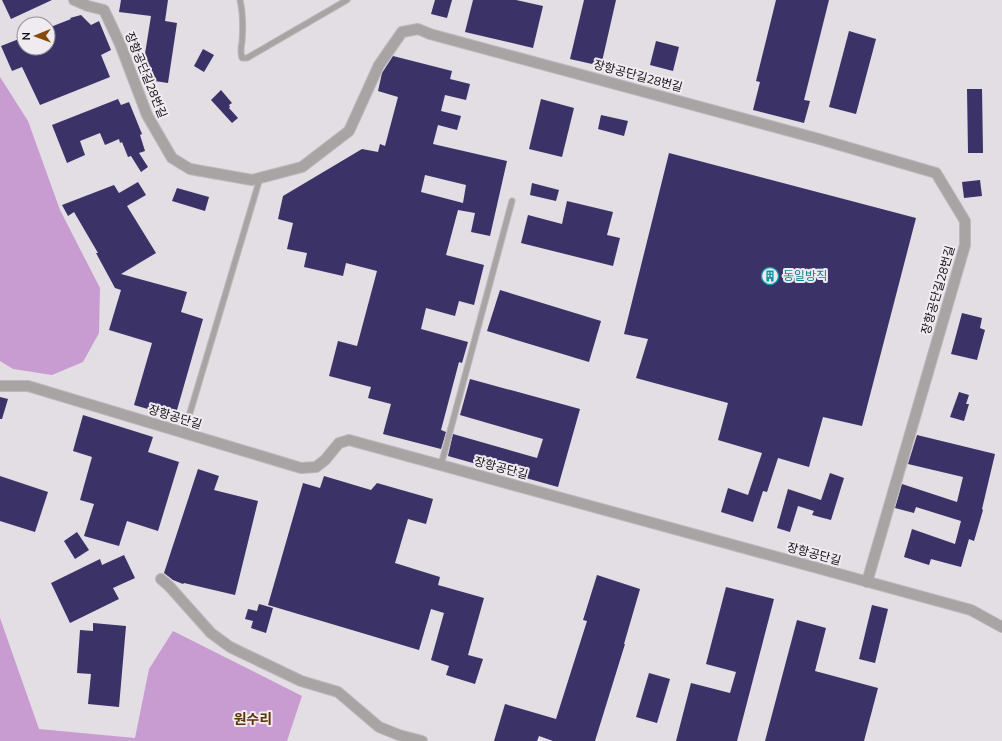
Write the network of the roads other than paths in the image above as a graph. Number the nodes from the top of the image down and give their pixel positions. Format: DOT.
graph roads {
  1 [pos="74,0"];
  2 [pos="240,0"];
  3 [pos="347,0"];
  4 [pos="260,178"];
  5 [pos="512,201"];
  6 [pos="0,386"];
  7 [pos="184,433"];
  8 [pos="441,465"];
  9 [pos="161,579"];
  10 [pos="867,582"];
  11 [pos="1002,627"];
  12 [pos="422,741"];
  1 -- 4 [label="street, 장항공단길28번길"];
  2 -- 3 [label="lane"];
  4 -- 7 [label="lane"];
  4 -- 10 [label="street, 장항공단길28번길"];
  5 -- 8 [label="lane"];
  6 -- 7 [label="street, 장항공단길"];
  7 -- 8 [label="street, 장항공단길"];
  8 -- 10 [label="street, 장항공단길"];
  9 -- 12 [label="street"];
  10 -- 11 [label="street, 장항공단길"];
}
